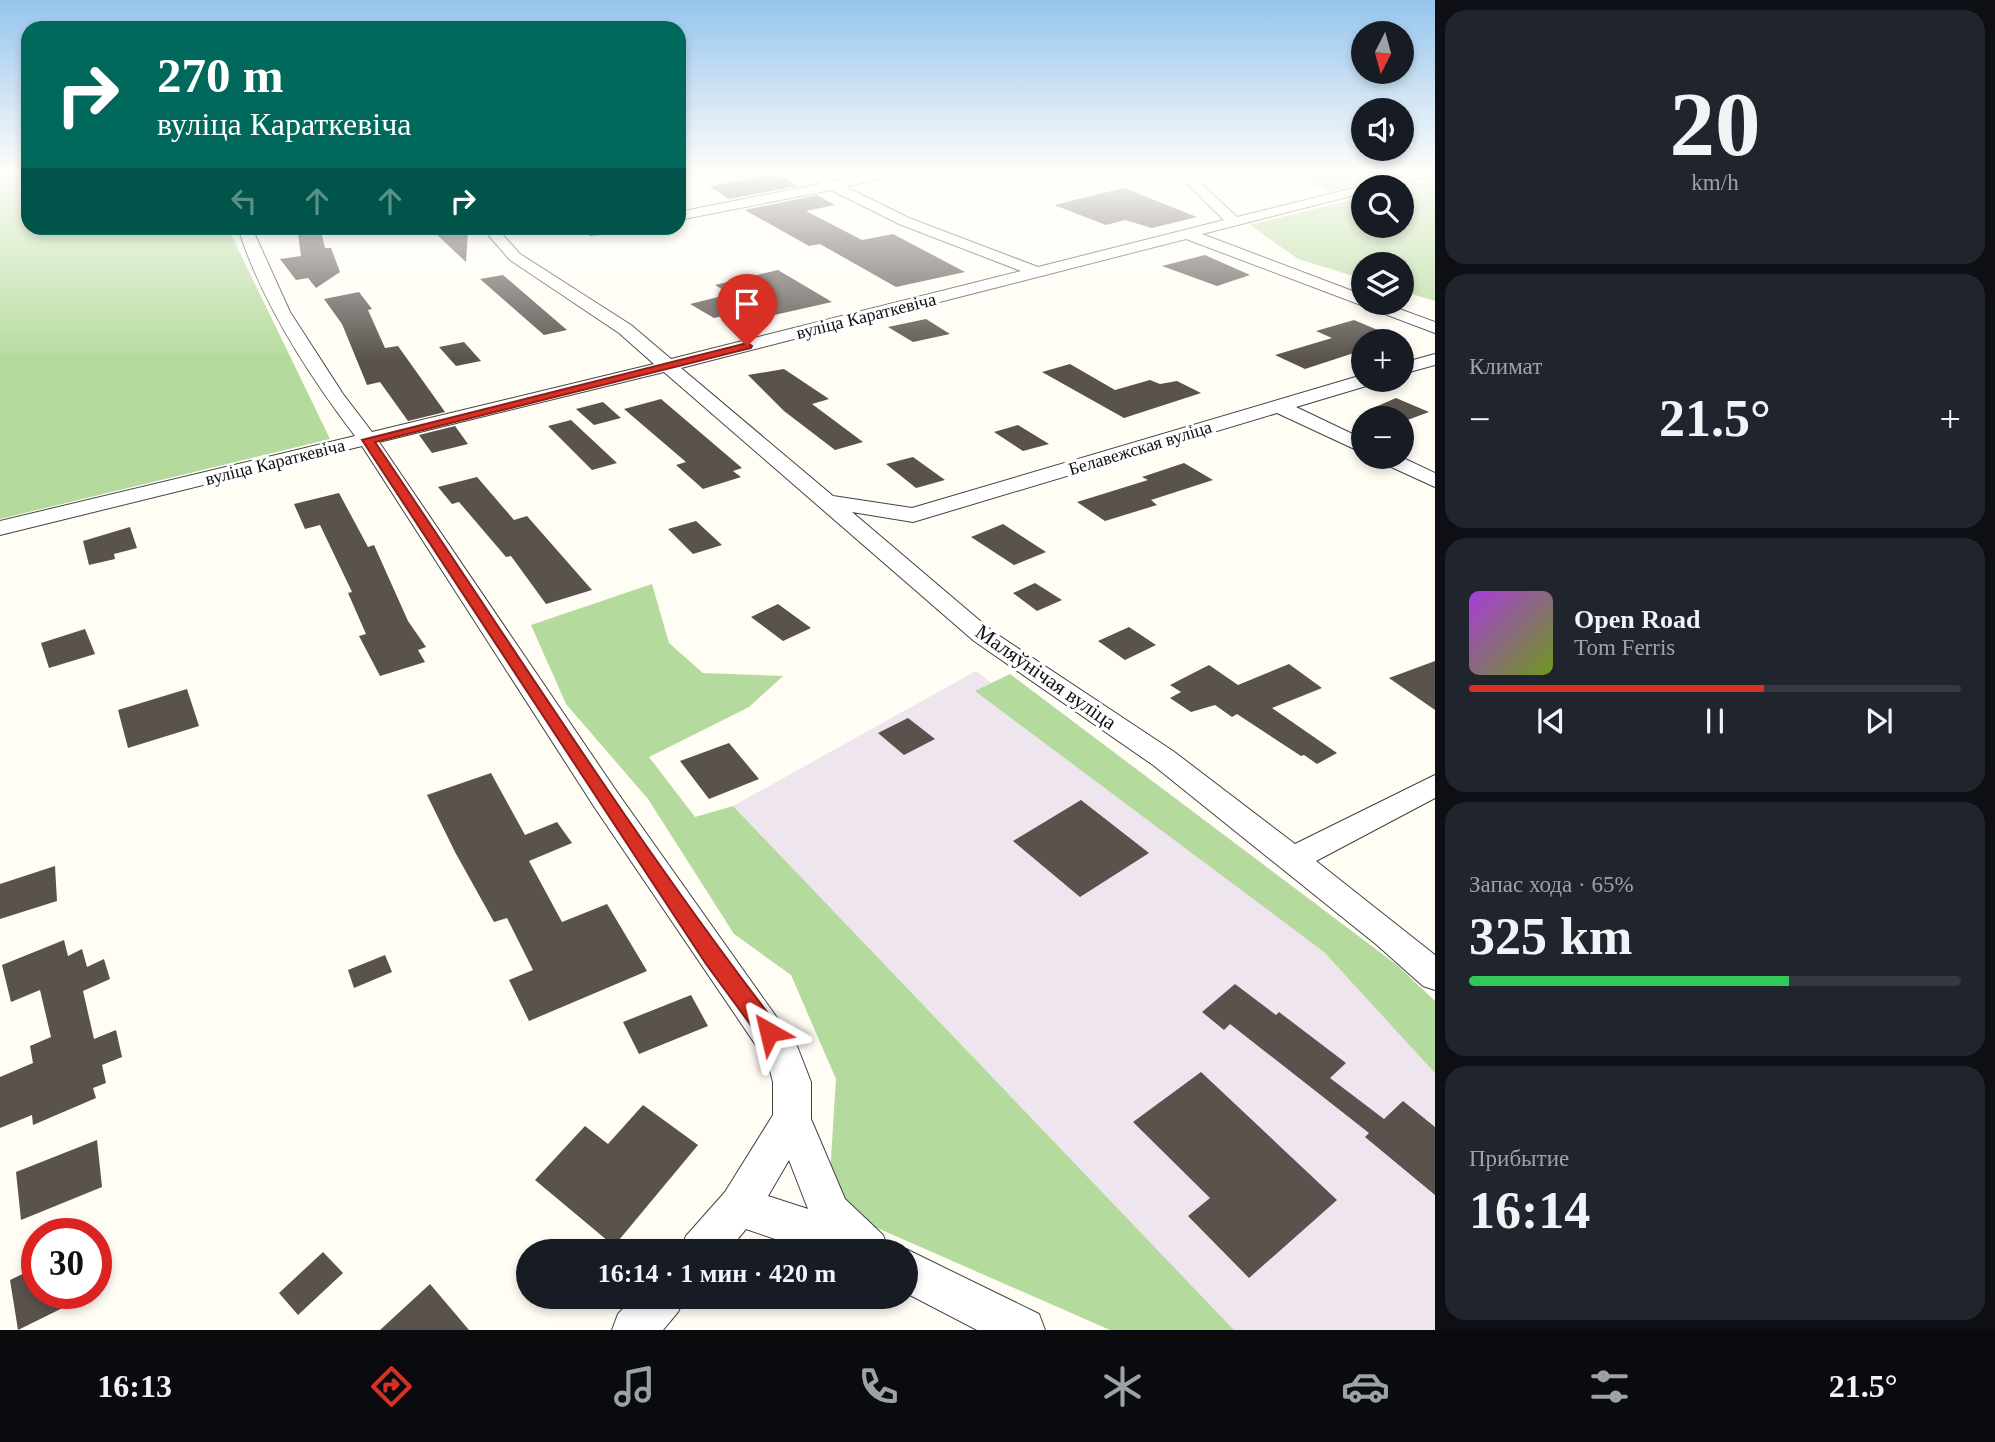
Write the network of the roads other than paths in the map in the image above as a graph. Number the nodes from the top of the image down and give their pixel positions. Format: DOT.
graph roads {
  1 [pos="249,236"];
  2 [pos="496,236"];
  3 [pos="944,236"];
  4 [pos="1180,236"];
  5 [pos="1193,236"];
  6 [pos="1040,272"];
  7 [pos="1351,296"];
  8 [pos="1401,315"];
  9 [pos="1435,328"];
  10 [pos="1435,359"];
  11 [pos="1414,365"];
  12 [pos="667,366"];
  13 [pos="1351,384"];
  14 [pos="1279,406"];
  15 [pos="368,440"];
  16 [pos="1351,441"];
  17 [pos="1410,469"];
  18 [pos="1435,481"];
  19 [pos="825,502"];
  20 [pos="913,516"];
  21 [pos="0,528"];
  22 [pos="891,554"];
  23 [pos="1435,785"];
  24 [pos="1291,860"];
  25 [pos="1435,975"];
  26 [pos="792,1119"];
  27 [pos="739,1206"];
  28 [pos="711,1239"];
  29 [pos="834,1239"];
  30 [pos="857,1239"];
  31 [pos="918,1276"];
  32 [pos="653,1309"];
  33 [pos="635,1330"];
  34 [pos="1023,1330"];
  1 -- 15 [label="street"];
  2 -- 12 [label="street, Маляўнічая вуліца"];
  3 -- 6 [label="street"];
  4 -- 6 [label="street, вуліца Караткевіча"];
  5 -- 7 [label="street"];
  6 -- 12 [label="street, вуліца Караткевіча"];
  8 -- 9 [label="street"];
  10 -- 11 [label="street"];
  12 -- 15 [label="street, вуліца Караткевіча"];
  12 -- 19 [label="street, Маляўнічая вуліца"];
  13 -- 14 [label="street, Белавежская вуліца"];
  14 -- 16 [label="street"];
  14 -- 20 [label="street, Белавежская вуліца"];
  15 -- 21 [label="street, вуліца Караткевіча"];
  15 -- 26 [label="street"];
  17 -- 18 [label="street"];
  19 -- 20 [label="street, Белавежская вуліца"];
  19 -- 22 [label="street, Маляўнічая вуліца"];
  20 -- 22 [label="street"];
  22 -- 24 [label="street, Маляўнічая вуліца"];
  23 -- 24 [label="street"];
  24 -- 25 [label="street, Маляўнічая вуліца"];
  26 -- 27 [label="street"];
  26 -- 30 [label="street"];
  27 -- 28 [label="street"];
  27 -- 29 [label="street"];
  31 -- 34 [label="street"];
  32 -- 33 [label="street"];
}
